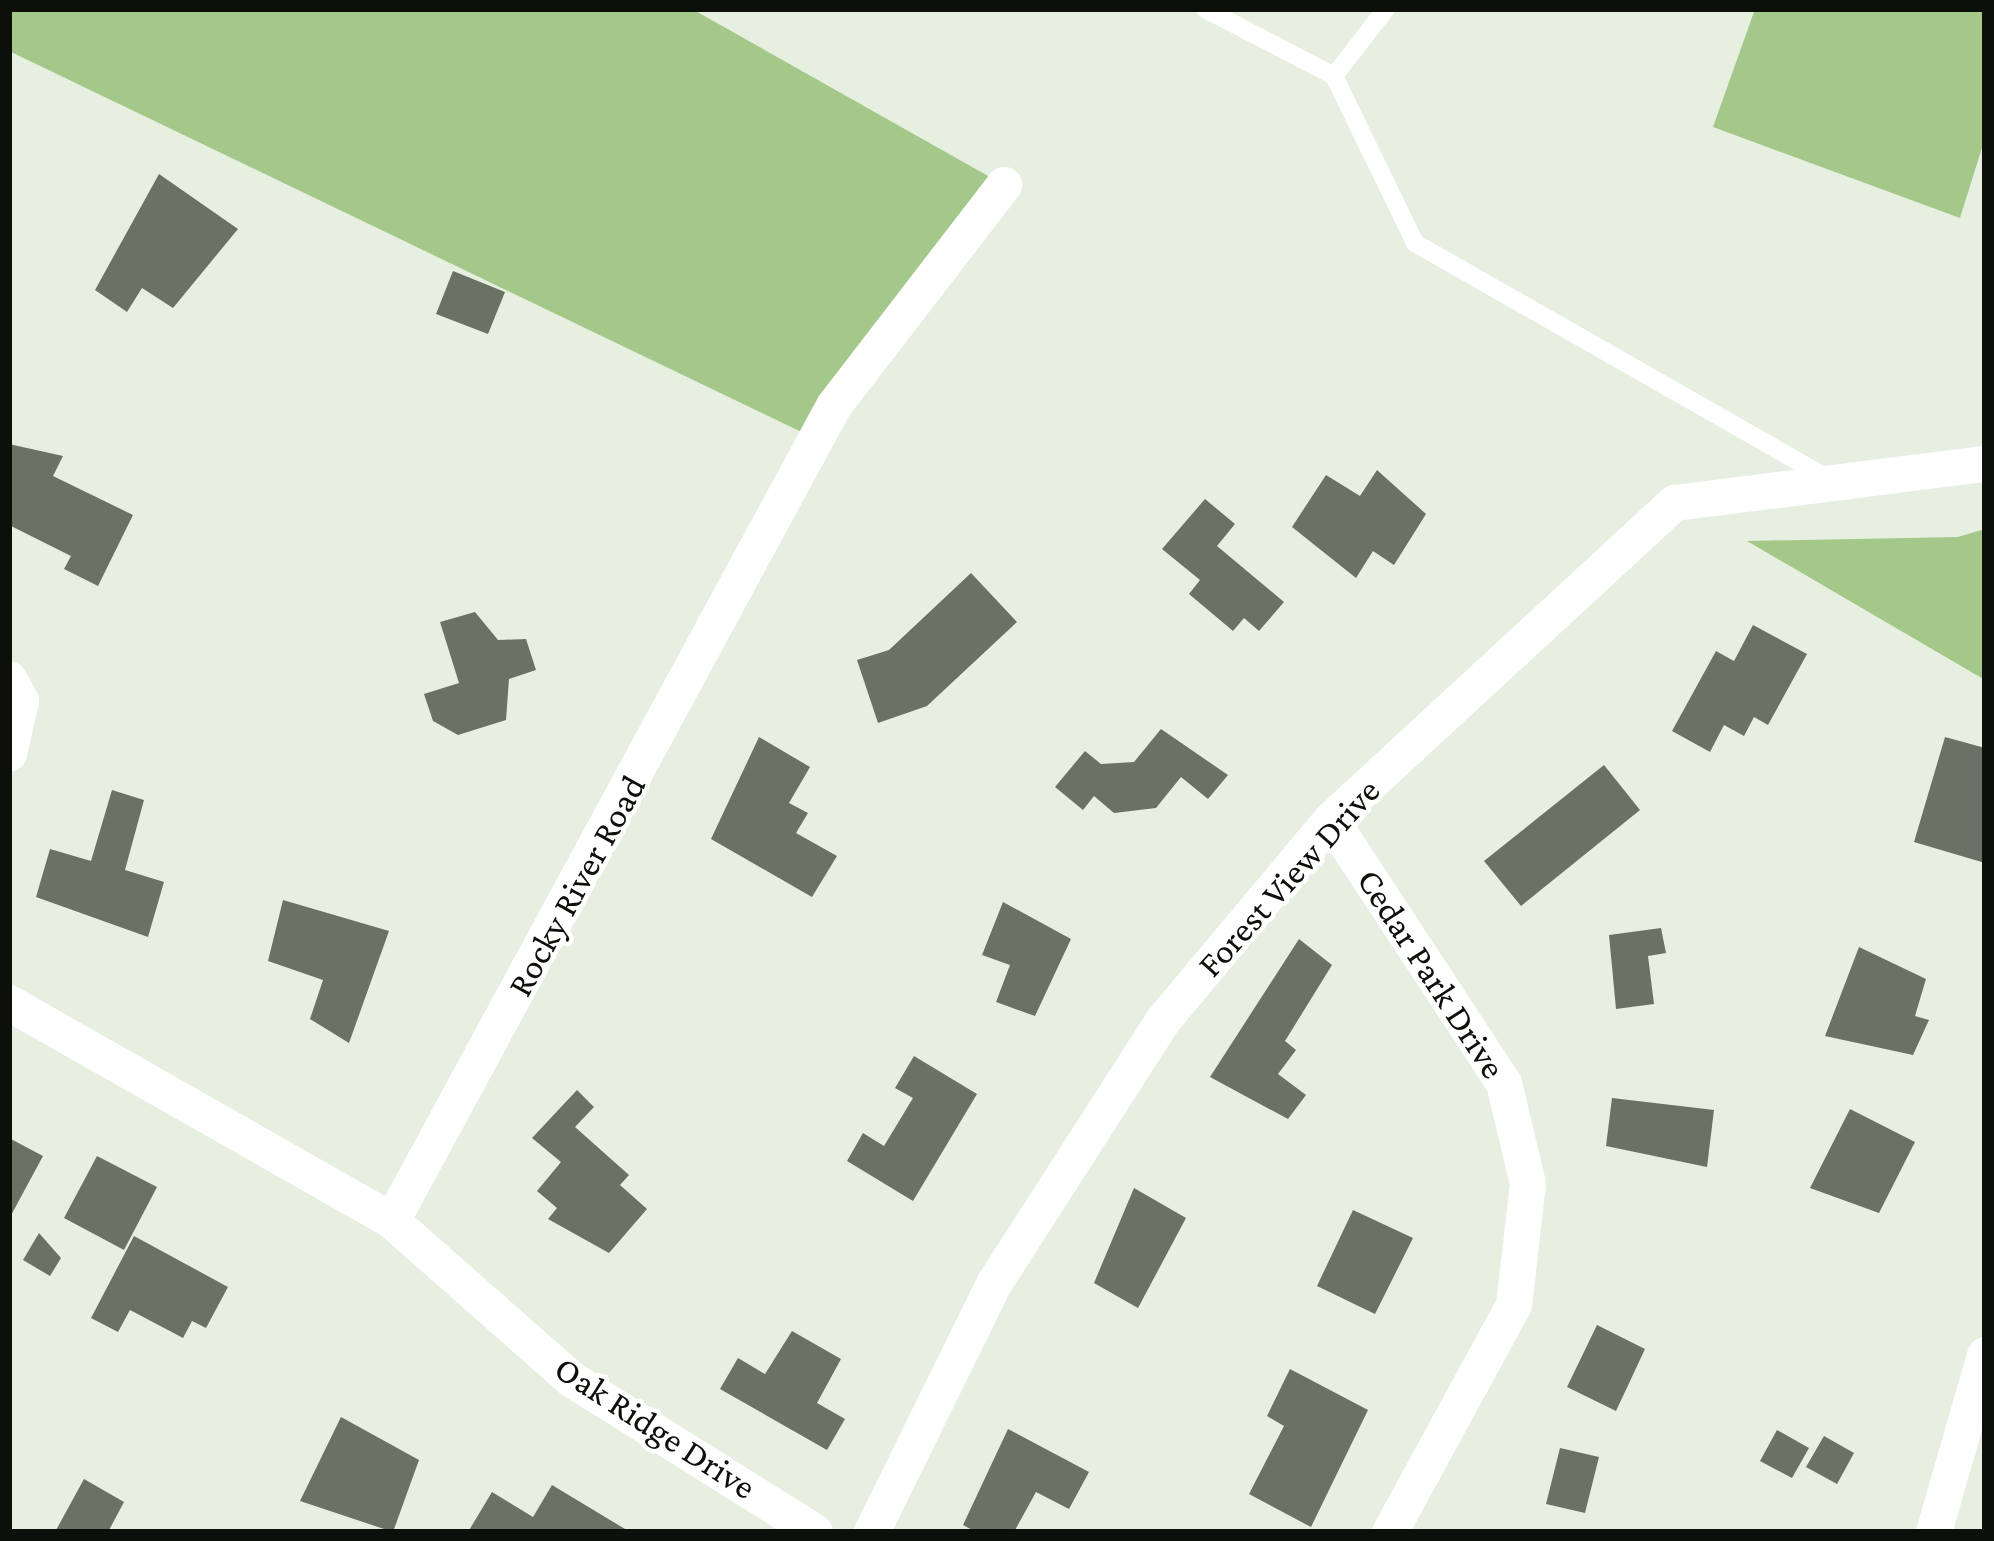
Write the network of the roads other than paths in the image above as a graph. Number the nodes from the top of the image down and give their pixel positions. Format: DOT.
graph roads {
  1 [pos="1205,9"];
  2 [pos="1386,9"];
  3 [pos="1334,76"];
  4 [pos="1004,185"];
  5 [pos="1985,464"];
  6 [pos="1834,483"];
  7 [pos="9,679"];
  8 [pos="9,754"];
  9 [pos="1331,820"];
  10 [pos="9,1003"];
  11 [pos="392,1221"];
  12 [pos="1985,1355"];
  13 [pos="814,1532"];
  14 [pos="872,1532"];
  15 [pos="1390,1532"];
  16 [pos="1934,1532"];
  1 -- 3 [label="lane"];
  2 -- 3 [label="lane"];
  3 -- 6 [label="lane"];
  4 -- 11 [label="street, Rocky River Road"];
  5 -- 6 [label="street, Forest View Drive"];
  6 -- 9 [label="street, Forest View Drive"];
  7 -- 8 [label="street"];
  9 -- 14 [label="street, Forest View Drive"];
  9 -- 15 [label="street, Cedar Park Drive"];
  10 -- 11 [label="street"];
  11 -- 13 [label="street, Oak Ridge Drive"];
  12 -- 16 [label="street"];
}
